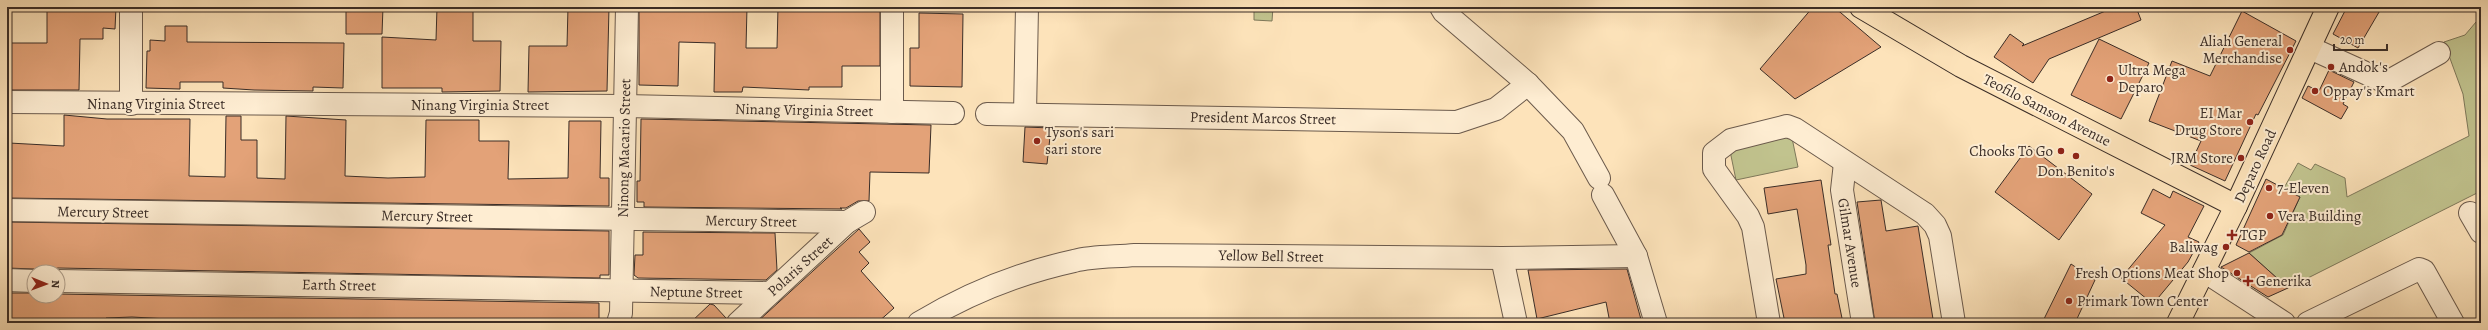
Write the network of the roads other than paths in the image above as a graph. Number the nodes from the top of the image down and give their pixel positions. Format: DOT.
graph roads {
  1 [pos="131,7"];
  2 [pos="627,7"];
  3 [pos="892,7"];
  4 [pos="1028,7"];
  5 [pos="1442,7"];
  6 [pos="1861,7"];
  7 [pos="2328,7"];
  8 [pos="2310,48"];
  9 [pos="2439,54"];
  10 [pos="1528,84"];
  11 [pos="7,102"];
  12 [pos="131,104"];
  13 [pos="625,106"];
  14 [pos="892,112"];
  15 [pos="953,113"];
  16 [pos="987,114"];
  17 [pos="1025,114"];
  18 [pos="1845,163"];
  19 [pos="2236,206"];
  20 [pos="7,210"];
  21 [pos="2470,213"];
  22 [pos="856,217"];
  23 [pos="622,218"];
  24 [pos="2481,232"];
  25 [pos="1636,256"];
  26 [pos="1502,258"];
  27 [pos="2204,271"];
  28 [pos="7,280"];
  29 [pos="26,281"];
  30 [pos="66,281"];
  31 [pos="621,290"];
  32 [pos="770,293"];
  33 [pos="2278,322"];
  34 [pos="618,323"];
  35 [pos="738,323"];
  36 [pos="919,323"];
  37 [pos="1516,323"];
  38 [pos="1656,323"];
  39 [pos="1769,323"];
  40 [pos="1863,323"];
  41 [pos="1954,323"];
  42 [pos="2178,323"];
  43 [pos="2308,323"];
  44 [pos="2453,323"];
  1 -- 12 [label="street"];
  2 -- 13 [label="street, Ninong Macario Street"];
  3 -- 14 [label="street"];
  4 -- 17 [label="street"];
  5 -- 10 [label="street"];
  6 -- 19 [label="main road, Teofilo Samson Avenue"];
  7 -- 8 [label="main road, Deparo Road"];
  8 -- 9 [label="street"];
  8 -- 19 [label="main road, Deparo Road"];
  10 -- 17 [label="street, President Marcos Street"];
  10 -- 25 [label="street"];
  11 -- 12 [label="street, Ninang Virginia Street"];
  12 -- 13 [label="street, Ninang Virginia Street"];
  13 -- 14 [label="street, Ninang Virginia Street"];
  13 -- 23 [label="street, Ninong Macario Street"];
  14 -- 15 [label="street, Ninang Virginia Street"];
  16 -- 17 [label="street, President Marcos Street"];
  18 -- 39 [label="street"];
  18 -- 40 [label="street, Gilmar Avenue"];
  18 -- 41 [label="street"];
  19 -- 27 [label="main road, Deparo Road"];
  20 -- 23 [label="street, Mercury Street"];
  21 -- 24 [label="street"];
  22 -- 23 [label="street, Mercury Street"];
  22 -- 32 [label="street, Polaris Street"];
  23 -- 31 [label="street, Ninong Macario Street"];
  25 -- 26 [label="street, Yellow Bell Street"];
  25 -- 38 [label="street"];
  26 -- 36 [label="street, Yellow Bell Street"];
  26 -- 37 [label="street"];
  27 -- 33 [label="street"];
  27 -- 42 [label="main road, Deparo Road"];
  28 -- 29 [label="street"];
  30 -- 31 [label="street, Earth Street"];
  31 -- 32 [label="street, Neptune Street"];
  31 -- 34 [label="street, Ninong Macario Street"];
  32 -- 35 [label="street, Polaris Street"];
  43 -- 44 [label="street"];
}
